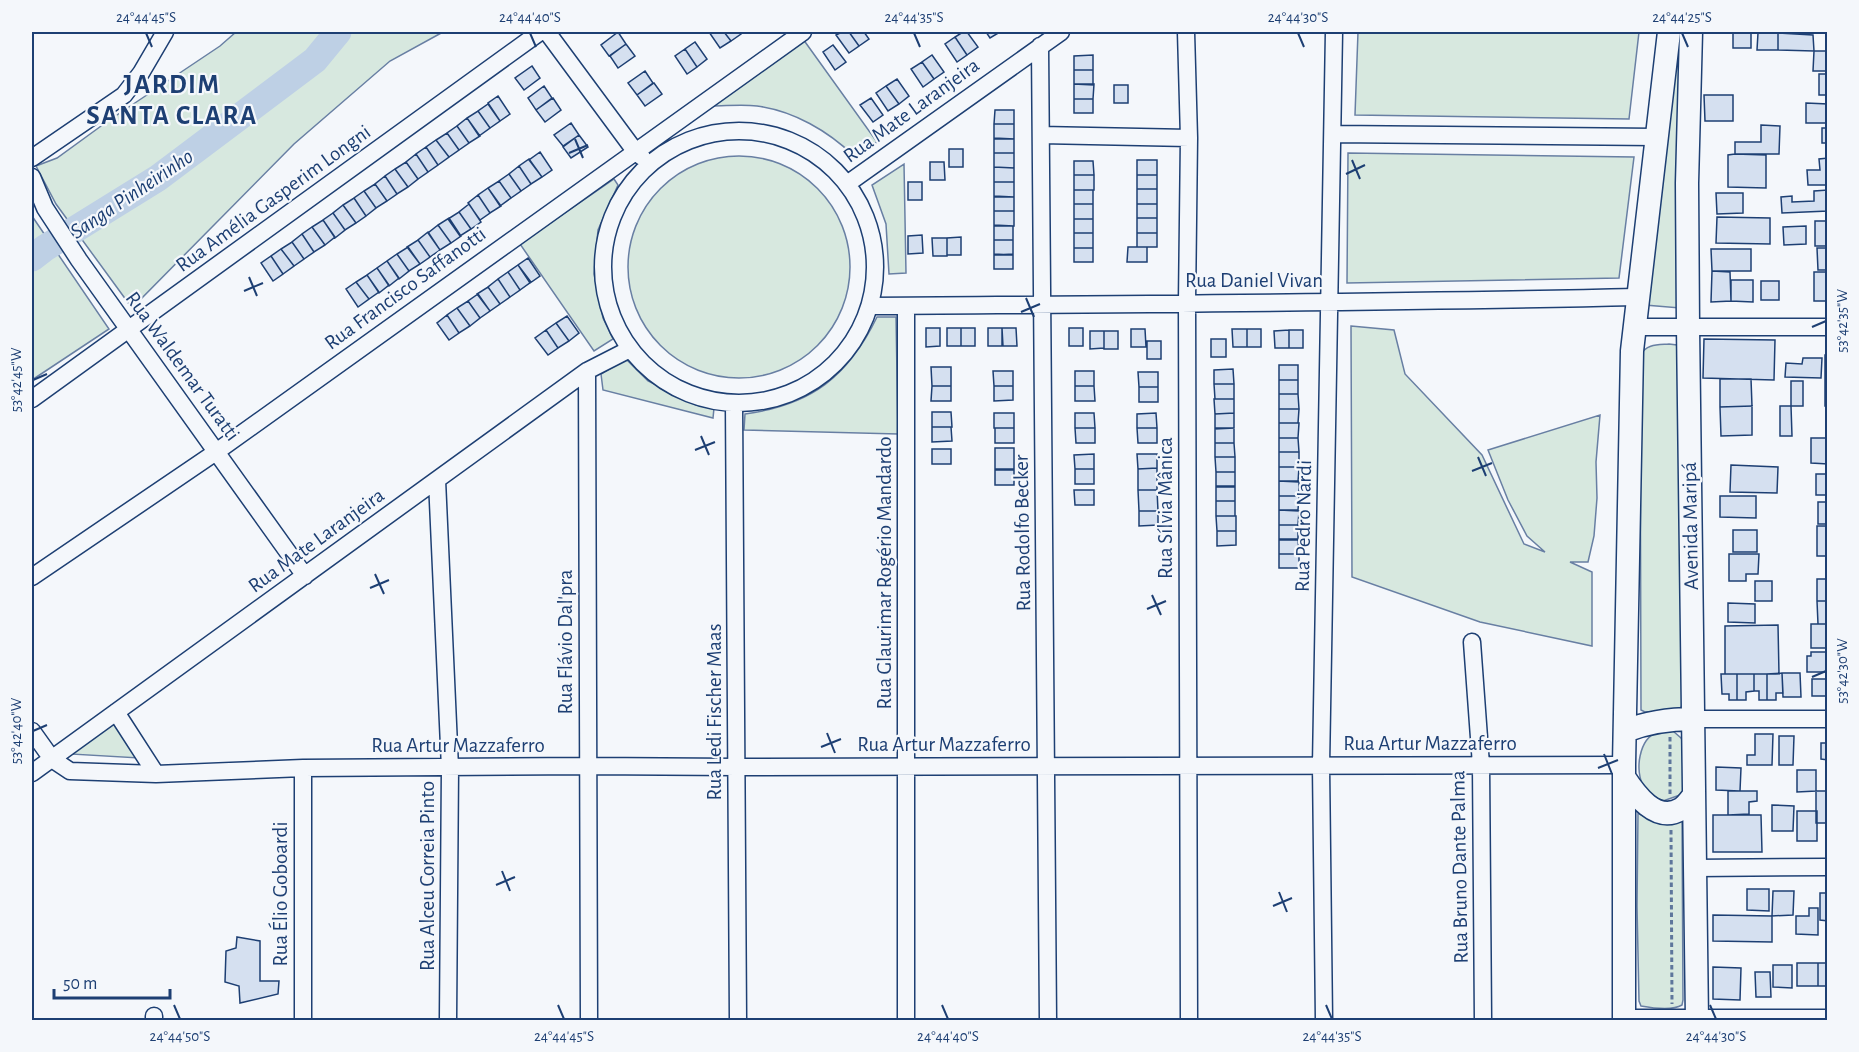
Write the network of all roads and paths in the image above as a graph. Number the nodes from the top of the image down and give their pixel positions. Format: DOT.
graph roads {
  1 [pos="165,32"];
  2 [pos="540,32"];
  3 [pos="547,32"];
  4 [pos="803,32"];
  5 [pos="1061,32"];
  6 [pos="1186,32"];
  7 [pos="1334,32"];
  8 [pos="1669,32"];
  9 [pos="1691,32"];
  10 [pos="1040,46"];
  11 [pos="1333,134"];
  12 [pos="1041,135"];
  13 [pos="1656,137"];
  14 [pos="1190,138"];
  15 [pos="635,151"];
  16 [pos="32,158"];
  17 [pos="650,164"];
  18 [pos="32,177"];
  19 [pos="847,184"];
  20 [pos="1637,297"];
  21 [pos="1187,302"];
  22 [pos="1330,303"];
  23 [pos="1042,304"];
  24 [pos="870,306"];
  25 [pos="906,306"];
  26 [pos="1633,327"];
  27 [pos="1688,327"];
  28 [pos="1827,327"];
  29 [pos="129,330"];
  30 [pos="630,349"];
  31 [pos="587,371"];
  32 [pos="32,399"];
  33 [pos="734,404"];
  34 [pos="216,452"];
  35 [pos="437,480"];
  36 [pos="305,576"];
  37 [pos="32,578"];
  38 [pos="1472,642"];
  39 [pos="116,712"];
  40 [pos="1693,718"];
  41 [pos="1827,718"];
  42 [pos="32,731"];
  43 [pos="1625,731"];
  44 [pos="52,759"];
  45 [pos="1481,765"];
  46 [pos="588,766"];
  47 [pos="1046,766"];
  48 [pos="1188,766"];
  49 [pos="1322,766"];
  50 [pos="737,767"];
  51 [pos="906,767"];
  52 [pos="303,768"];
  53 [pos="450,768"];
  54 [pos="1624,771"];
  55 [pos="32,773"];
  56 [pos="156,774"];
  57 [pos="1694,795"];
  58 [pos="1827,867"];
  59 [pos="1694,868"];
  60 [pos="1827,1018"];
  61 [pos="1624,1019"];
  62 [pos="303,1020"];
  63 [pos="448,1020"];
  64 [pos="589,1020"];
  65 [pos="738,1020"];
  66 [pos="906,1020"];
  67 [pos="1048,1020"];
  68 [pos="1189,1020"];
  69 [pos="1324,1020"];
  70 [pos="1483,1020"];
  71 [pos="1697,1020"];
  1 -- 16 [label="street"];
  2 -- 29 [label="street, Rua Amélia Gasperim Longni"];
  3 -- 15 [label="street"];
  4 -- 15 [label="street, Rua Francisco Saffanotti"];
  5 -- 10 [label="street, Rua Mate Laranjeira"];
  6 -- 14 [label="street, Rua Sílvia Mânica"];
  7 -- 11 [label="street, Rua Pedro Nardi"];
  8 -- 13 [label="main road"];
  9 -- 27 [label="main road, Avenida Maripá"];
  10 -- 12 [label="street, Rua Rodolfo Becker"];
  10 -- 19 [label="street, Rua Mate Laranjeira"];
  11 -- 13 [label="street"];
  11 -- 22 [label="street, Rua Pedro Nardi"];
  12 -- 14 [label="street"];
  12 -- 23 [label="street, Rua Rodolfo Becker"];
  13 -- 20 [label="main road"];
  14 -- 21 [label="street, Rua Sílvia Mânica"];
  15 -- 17 [label="street"];
  15 -- 34 [label="street, Rua Francisco Saffanotti"];
  17 -- 19 [label="street"];
  17 -- 30 [label="street"];
  18 -- 29 [label="street, Rua Waldemar Turatti"];
  19 -- 24 [label="street"];
  20 -- 22 [label="street, Rua Daniel Vivan"];
  20 -- 26 [label="main road"];
  21 -- 22 [label="street, Rua Daniel Vivan"];
  21 -- 23 [label="street, Rua Daniel Vivan"];
  21 -- 48 [label="street, Rua Sílvia Mânica"];
  22 -- 49 [label="street, Rua Pedro Nardi"];
  23 -- 25 [label="street, Rua Daniel Vivan"];
  23 -- 47 [label="street, Rua Rodolfo Becker"];
  24 -- 25 [label="street, Rua Daniel Vivan"];
  24 -- 33 [label="street"];
  25 -- 51 [label="street, Rua Glaurimar Rogério Mandardo"];
  26 -- 27 [label="street"];
  26 -- 43 [label="main road"];
  27 -- 28 [label="street"];
  27 -- 40 [label="main road, Avenida Maripá"];
  29 -- 32 [label="street, Rua Amélia Gasperim Longni"];
  29 -- 34 [label="street, Rua Waldemar Turatti"];
  30 -- 31 [label="street, Rua Mate Laranjeira"];
  30 -- 33 [label="street"];
  31 -- 35 [label="street, Rua Mate Laranjeira"];
  31 -- 46 [label="street, Rua Flávio Dal'pra"];
  33 -- 50 [label="street, Rua Ledi Fischer Maas"];
  34 -- 36 [label="street, Rua Waldemar Turatti"];
  34 -- 37 [label="street, Rua Francisco Saffanotti"];
  35 -- 36 [label="street, Rua Mate Laranjeira"];
  35 -- 53 [label="street, Rua Alceu Correia Pinto"];
  36 -- 39 [label="street, Rua Mate Laranjeira"];
  38 -- 45 [label="street, Rua Bruno Dante Palma"];
  39 -- 44 [label="street, Rua Mate Laranjeira"];
  39 -- 56 [label="street"];
  40 -- 41 [label="street"];
  40 -- 43 [label="main road"];
  40 -- 57 [label="main road, Avenida Maripá"];
  42 -- 44 [label="street, Rua Artur Mazzaferro"];
  43 -- 54 [label="main road"];
  44 -- 55 [label="street, Rua Mate Laranjeira"];
  44 -- 56 [label="street, Rua Artur Mazzaferro"];
  45 -- 49 [label="street, Rua Artur Mazzaferro"];
  45 -- 54 [label="street, Rua Artur Mazzaferro"];
  45 -- 70 [label="street, Rua Bruno Dante Palma"];
  46 -- 50 [label="street, Rua Artur Mazzaferro"];
  46 -- 53 [label="street, Rua Artur Mazzaferro"];
  46 -- 64 [label="street, Rua Flávio Dal'pra"];
  47 -- 48 [label="street, Rua Artur Mazzaferro"];
  47 -- 51 [label="street, Rua Artur Mazzaferro"];
  47 -- 67 [label="street, Rua Rodolfo Becker"];
  48 -- 49 [label="street, Rua Artur Mazzaferro"];
  48 -- 68 [label="street, Rua Sílvia Mânica"];
  49 -- 69 [label="street, Rua Pedro Nardi"];
  50 -- 51 [label="street, Rua Artur Mazzaferro"];
  50 -- 65 [label="street, Rua Ledi Fischer Maas"];
  51 -- 66 [label="street, Rua Glaurimar Rogério Mandardo"];
  52 -- 53 [label="street, Rua Artur Mazzaferro"];
  52 -- 56 [label="street, Rua Artur Mazzaferro"];
  52 -- 62 [label="street, Rua Élio Goboardi"];
  53 -- 63 [label="street, Rua Alceu Correia Pinto"];
  54 -- 57 [label="main road"];
  54 -- 61 [label="main road"];
  57 -- 59 [label="main road, Avenida Maripá"];
  58 -- 59 [label="street"];
  59 -- 71 [label="main road, Avenida Maripá"];
  60 -- 71 [label="street"];
  61 -- 71 [label="street"];
}
